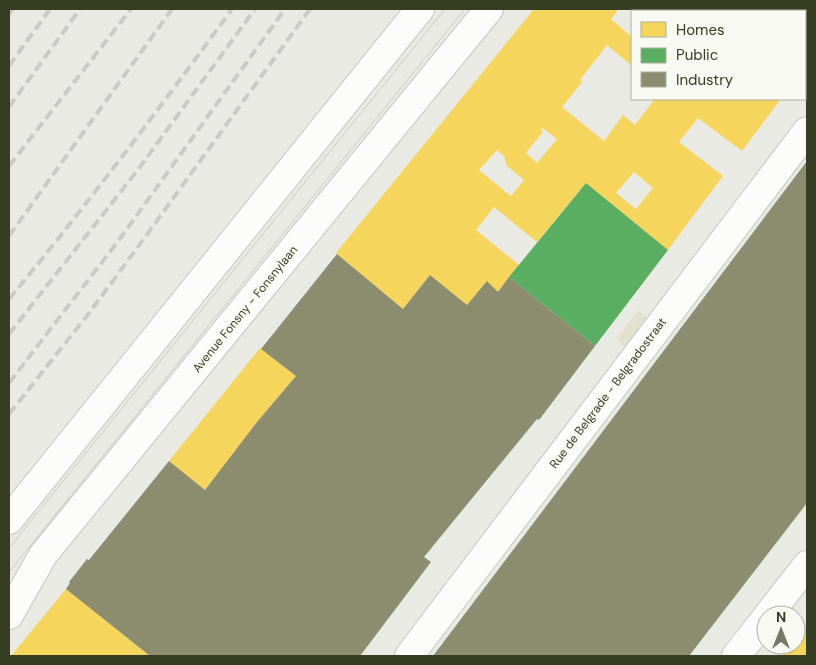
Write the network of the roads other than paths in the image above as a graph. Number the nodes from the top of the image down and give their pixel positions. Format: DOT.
graph roads {
  1 [pos="420,9"];
  2 [pos="489,9"];
  3 [pos="807,131"];
  4 [pos="9,520"];
  5 [pos="807,565"];
  6 [pos="776,605"];
  7 [pos="9,614"];
  8 [pos="756,631"];
  9 [pos="409,656"];
  10 [pos="736,656"];
  1 -- 4 [label="main road"];
  2 -- 7 [label="main road, Avenue Fonsny - Fonsnylaan"];
  3 -- 9 [label="main road, Rue de Belgrade - Belgradostraat"];
  5 -- 6 [label="main road"];
  8 -- 10 [label="main road"];
}
